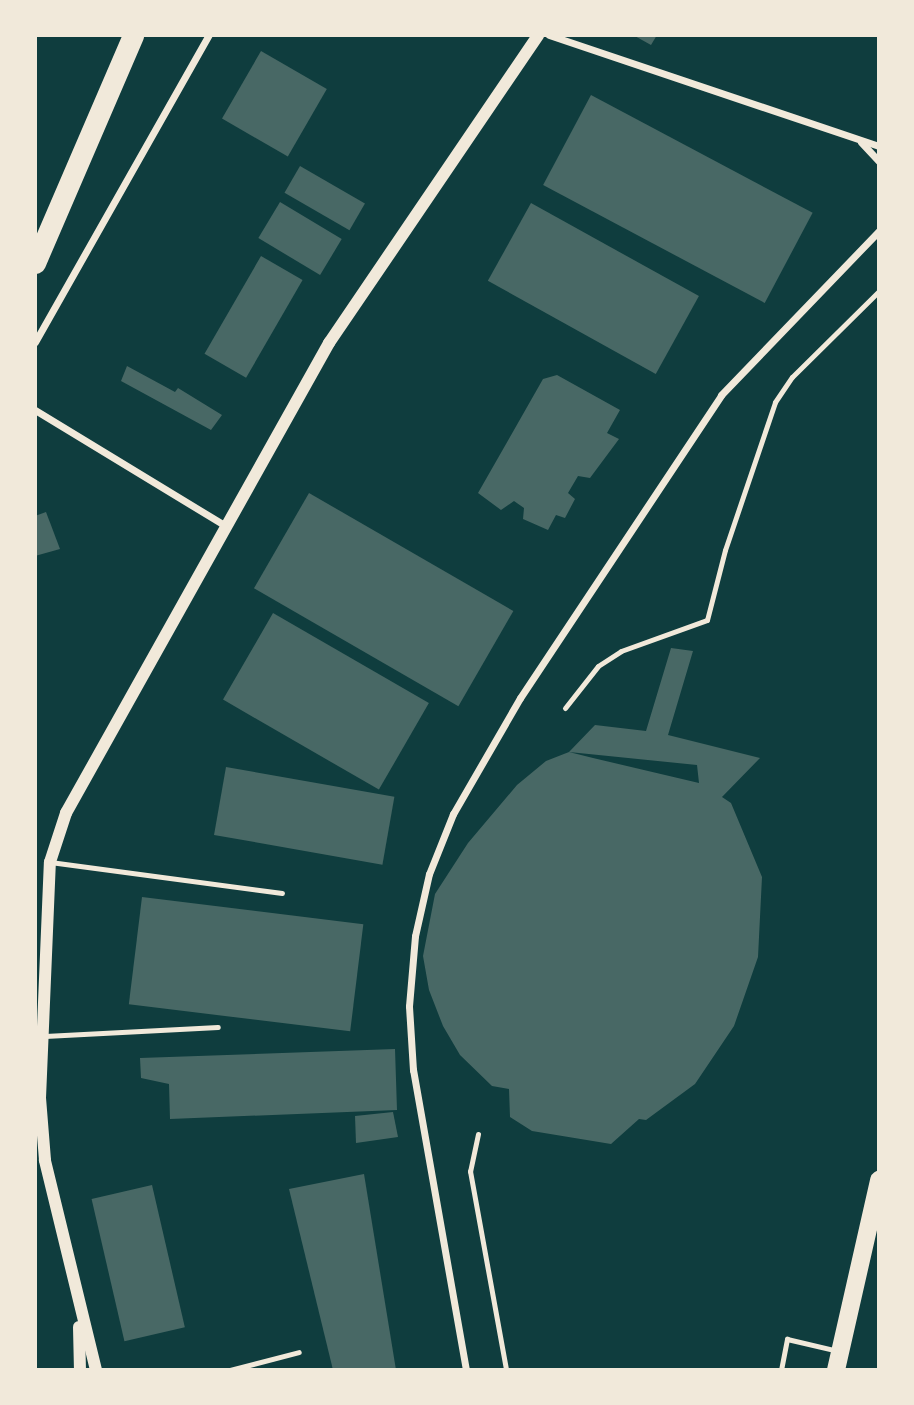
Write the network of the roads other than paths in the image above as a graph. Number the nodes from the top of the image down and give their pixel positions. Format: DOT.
graph roads {
  1 [pos="133,35"];
  2 [pos="209,35"];
  3 [pos="538,35"];
  4 [pos="549,35"];
  5 [pos="861,142"];
  6 [pos="879,146"];
  7 [pos="879,161"];
  8 [pos="879,230"];
  9 [pos="35,264"];
  10 [pos="879,291"];
  11 [pos="35,342"];
  12 [pos="35,410"];
  13 [pos="223,525"];
  14 [pos="565,708"];
  15 [pos="50,862"];
  16 [pos="282,893"];
  17 [pos="218,1027"];
  18 [pos="42,1037"];
  19 [pos="478,1135"];
  20 [pos="879,1180"];
  21 [pos="78,1302"];
  22 [pos="840,1351"];
  23 [pos="299,1352"];
  24 [pos="80,1370"];
  25 [pos="96,1370"];
  26 [pos="230,1370"];
  27 [pos="466,1370"];
  28 [pos="506,1370"];
  29 [pos="781,1370"];
  30 [pos="836,1370"];
  1 -- 9 [label="highway"];
  2 -- 11 [label="street"];
  3 -- 13 [label="street"];
  4 -- 5 [label="street"];
  5 -- 6 [label="street"];
  5 -- 7 [label="street"];
  8 -- 27 [label="street"];
  10 -- 14 [label="lane"];
  12 -- 13 [label="street"];
  13 -- 15 [label="street"];
  15 -- 16 [label="lane"];
  15 -- 18 [label="street"];
  17 -- 18 [label="lane"];
  18 -- 21 [label="street"];
  19 -- 28 [label="lane"];
  20 -- 22 [label="main road"];
  21 -- 24 [label="street"];
  21 -- 25 [label="street"];
  22 -- 29 [label="lane"];
  22 -- 30 [label="main road"];
  23 -- 26 [label="lane"];
}
